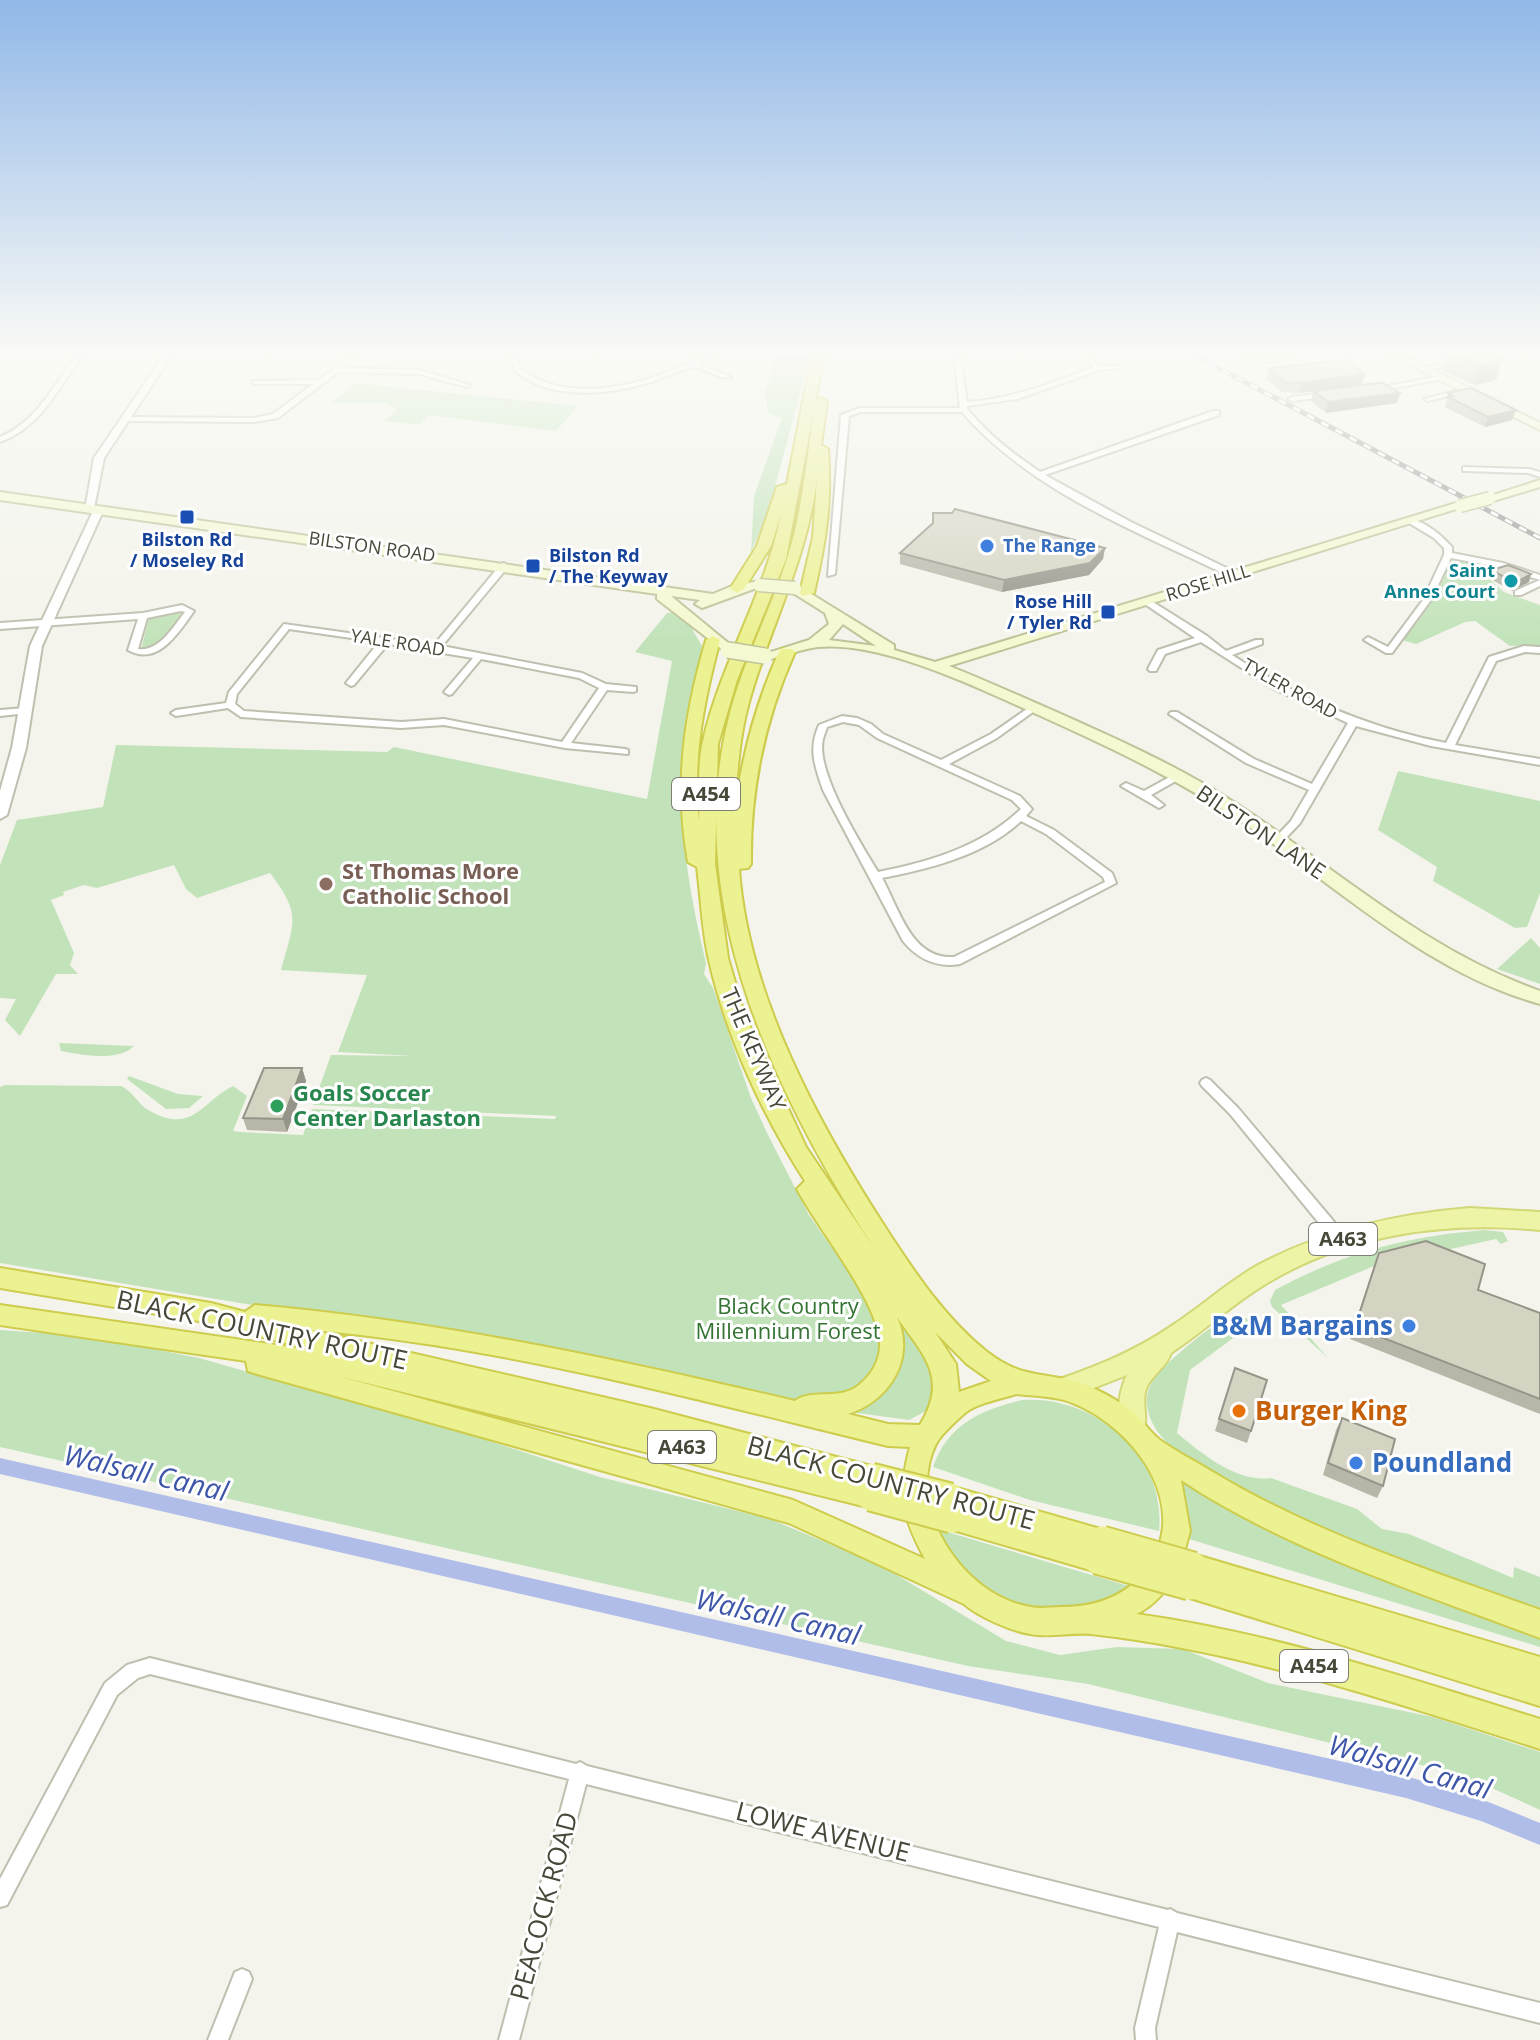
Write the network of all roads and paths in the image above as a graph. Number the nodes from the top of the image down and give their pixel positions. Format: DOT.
graph roads {
  1 [pos="104,450"];
  2 [pos="802,450"];
  3 [pos="805,450"];
  4 [pos="807,450"];
  5 [pos="820,450"];
  6 [pos="842,450"];
  7 [pos="1005,450"];
  8 [pos="1110,450"];
  9 [pos="1466,469"];
  10 [pos="1039,475"];
  11 [pos="1540,475"];
  12 [pos="1540,483"];
  13 [pos="0,496"];
  14 [pos="94,509"];
  15 [pos="1412,521"];
  16 [pos="1448,555"];
  17 [pos="504,566"];
  18 [pos="831,574"];
  19 [pos="1234,575"];
  20 [pos="1540,580"];
  21 [pos="644,589"];
  22 [pos="737,589"];
  23 [pos="801,590"];
  24 [pos="1518,593"];
  25 [pos="712,598"];
  26 [pos="1148,602"];
  27 [pos="831,611"];
  28 [pos="143,616"];
  29 [pos="44,623"];
  30 [pos="699,625"];
  31 [pos="0,626"];
  32 [pos="1204,638"];
  33 [pos="386,640"];
  34 [pos="1368,640"];
  35 [pos="1259,642"];
  36 [pos="814,643"];
  37 [pos="721,645"];
  38 [pos="1004,647"];
  39 [pos="436,648"];
  40 [pos="1540,650"];
  41 [pos="787,652"];
  42 [pos="1228,653"];
  43 [pos="478,657"];
  44 [pos="905,658"];
  45 [pos="933,667"];
  46 [pos="1153,669"];
  47 [pos="973,680"];
  48 [pos="351,683"];
  49 [pos="604,687"];
  50 [pos="633,689"];
  51 [pos="449,692"];
  52 [pos="230,705"];
  53 [pos="1034,707"];
  54 [pos="25,711"];
  55 [pos="0,713"];
  56 [pos="176,713"];
  57 [pos="1174,714"];
  58 [pos="1353,722"];
  59 [pos="565,745"];
  60 [pos="1449,747"];
  61 [pos="625,752"];
  62 [pos="944,762"];
  63 [pos="1540,762"];
  64 [pos="1177,776"];
  65 [pos="1126,786"];
  66 [pos="1314,789"];
  67 [pos="1144,795"];
  68 [pos="1159,805"];
  69 [pos="0,815"];
  70 [pos="1019,816"];
  71 [pos="1278,840"];
  72 [pos="875,876"];
  73 [pos="715,940"];
  74 [pos="745,952"];
  75 [pos="1540,998"];
  76 [pos="1206,1083"];
  77 [pos="797,1151"];
  78 [pos="1540,1221"];
  79 [pos="1341,1240"];
  80 [pos="0,1278"];
  81 [pos="211,1313"];
  82 [pos="0,1315"];
  83 [pos="1172,1339"];
  84 [pos="186,1344"];
  85 [pos="1016,1383"];
  86 [pos="1066,1388"];
  87 [pos="742,1400"];
  88 [pos="1134,1425"];
  89 [pos="931,1430"];
  90 [pos="1153,1447"];
  91 [pos="871,1487"];
  92 [pos="1191,1576"];
  93 [pos="971,1593"];
  94 [pos="1083,1621"];
  95 [pos="1540,1624"];
  96 [pos="1540,1671"];
  97 [pos="1540,1692"];
  98 [pos="1540,1734"];
  99 [pos="580,1771"];
  100 [pos="0,1898"];
  101 [pos="1170,1919"];
  102 [pos="242,1979"];
  103 [pos="1540,2013"];
  104 [pos="218,2040"];
  105 [pos="509,2040"];
  106 [pos="1146,2040"];
  1 -- 14 [label="street"];
  2 -- 22 [label="highway"];
  3 -- 73 [label="highway, THE KEYWAY / A454"];
  4 -- 74 [label="highway, THE KEYWAY / A454"];
  5 -- 23 [label="highway"];
  6 -- 18 [label="street"];
  7 -- 10 [label="street"];
  8 -- 10 [label="street"];
  9 -- 11 [label="street"];
  10 -- 19 [label="street"];
  12 -- 15 [label="main road, ROSE HILL, bridge"];
  13 -- 14 [label="main road, BILSTON ROAD"];
  14 -- 17 [label="main road, BILSTON ROAD"];
  14 -- 29 [label="street"];
  15 -- 16 [label="street"];
  15 -- 19 [label="main road, ROSE HILL"];
  16 -- 20 [label="street"];
  16 -- 34 [label="street"];
  17 -- 21 [label="main road, BILSTON ROAD"];
  17 -- 39 [label="street"];
  19 -- 26 [label="main road, ROSE HILL"];
  20 -- 24 [label="street"];
  21 -- 25 [label="main road, BILSTON ROAD"];
  21 -- 30 [label="main road, BILSTON ROAD"];
  22 -- 23 [label="main road, bridge"];
  22 -- 25 [label="main road"];
  23 -- 27 [label="main road"];
  25 -- 30 [label="main road"];
  26 -- 32 [label="street, TYLER ROAD"];
  26 -- 38 [label="main road, ROSE HILL"];
  27 -- 36 [label="main road"];
  27 -- 44 [label="main road"];
  28 -- 28 [label="street"];
  28 -- 29 [label="street"];
  29 -- 31 [label="street"];
  29 -- 54 [label="street"];
  30 -- 37 [label="main road, BILSTON ROAD"];
  32 -- 42 [label="street, TYLER ROAD"];
  32 -- 46 [label="street"];
  33 -- 39 [label="street, YALE ROAD"];
  33 -- 48 [label="street"];
  33 -- 52 [label="street, YALE ROAD"];
  35 -- 42 [label="street"];
  36 -- 41 [label="main road"];
  36 -- 44 [label="main road"];
  37 -- 41 [label="main road, bridge"];
  37 -- 73 [label="highway"];
  38 -- 45 [label="main road, ROSE HILL"];
  38 -- 47 [label="main road, ROSE HILL"];
  39 -- 43 [label="street, YALE ROAD"];
  40 -- 60 [label="street"];
  41 -- 74 [label="highway"];
  42 -- 58 [label="street, TYLER ROAD"];
  43 -- 49 [label="street, YALE ROAD"];
  43 -- 51 [label="street"];
  44 -- 45 [label="main road"];
  45 -- 47 [label="main road"];
  47 -- 53 [label="main road, BILSTON LANE"];
  49 -- 50 [label="street, YALE ROAD"];
  49 -- 59 [label="street"];
  52 -- 56 [label="street"];
  52 -- 59 [label="street"];
  53 -- 62 [label="street"];
  53 -- 64 [label="main road, BILSTON LANE"];
  54 -- 55 [label="street"];
  54 -- 69 [label="street"];
  57 -- 66 [label="street"];
  58 -- 60 [label="street, TYLER ROAD"];
  58 -- 66 [label="street"];
  59 -- 61 [label="street"];
  60 -- 63 [label="street, TYLER ROAD"];
  62 -- 70 [label="street"];
  62 -- 72 [label="street"];
  64 -- 67 [label="street"];
  64 -- 71 [label="main road, BILSTON LANE"];
  65 -- 67 [label="street"];
  66 -- 71 [label="street"];
  67 -- 68 [label="street"];
  70 -- 72 [label="street"];
  70 -- 72 [label="street"];
  71 -- 75 [label="main road, BILSTON LANE"];
  73 -- 77 [label="highway, THE KEYWAY / A454"];
  74 -- 85 [label="highway, THE KEYWAY / A454"];
  76 -- 79 [label="street"];
  77 -- 87 [label="highway"];
  77 -- 89 [label="highway, THE KEYWAY / A454"];
  78 -- 79 [label="main road, A463"];
  79 -- 83 [label="main road, A463"];
  80 -- 81 [label="highway, BLACK COUNTRY ROUTE / A463"];
  81 -- 87 [label="highway"];
  81 -- 91 [label="highway, BLACK COUNTRY ROUTE / A463"];
  82 -- 84 [label="highway, BLACK COUNTRY ROUTE / A463"];
  83 -- 86 [label="main road"];
  83 -- 88 [label="main road"];
  84 -- 91 [label="highway, BLACK COUNTRY ROUTE / A463"];
  84 -- 93 [label="highway"];
  85 -- 86 [label="highway"];
  85 -- 89 [label="highway"];
  86 -- 88 [label="highway"];
  87 -- 89 [label="highway"];
  88 -- 90 [label="highway"];
  89 -- 93 [label="highway"];
  90 -- 94 [label="highway"];
  90 -- 95 [label="highway"];
  91 -- 92 [label="highway, BLACK COUNTRY ROUTE / A463, bridge"];
  92 -- 96 [label="highway, BLACK COUNTRY ROUTE / A463"];
  92 -- 97 [label="highway, BLACK COUNTRY ROUTE / A463"];
  93 -- 94 [label="highway"];
  94 -- 98 [label="highway, A454"];
  99 -- 100 [label="street, LOWE AVENUE"];
  99 -- 101 [label="street, LOWE AVENUE"];
  99 -- 105 [label="street, PEACOCK ROAD"];
  101 -- 103 [label="street, LOWE AVENUE"];
  101 -- 106 [label="street"];
  102 -- 104 [label="street"];
}
